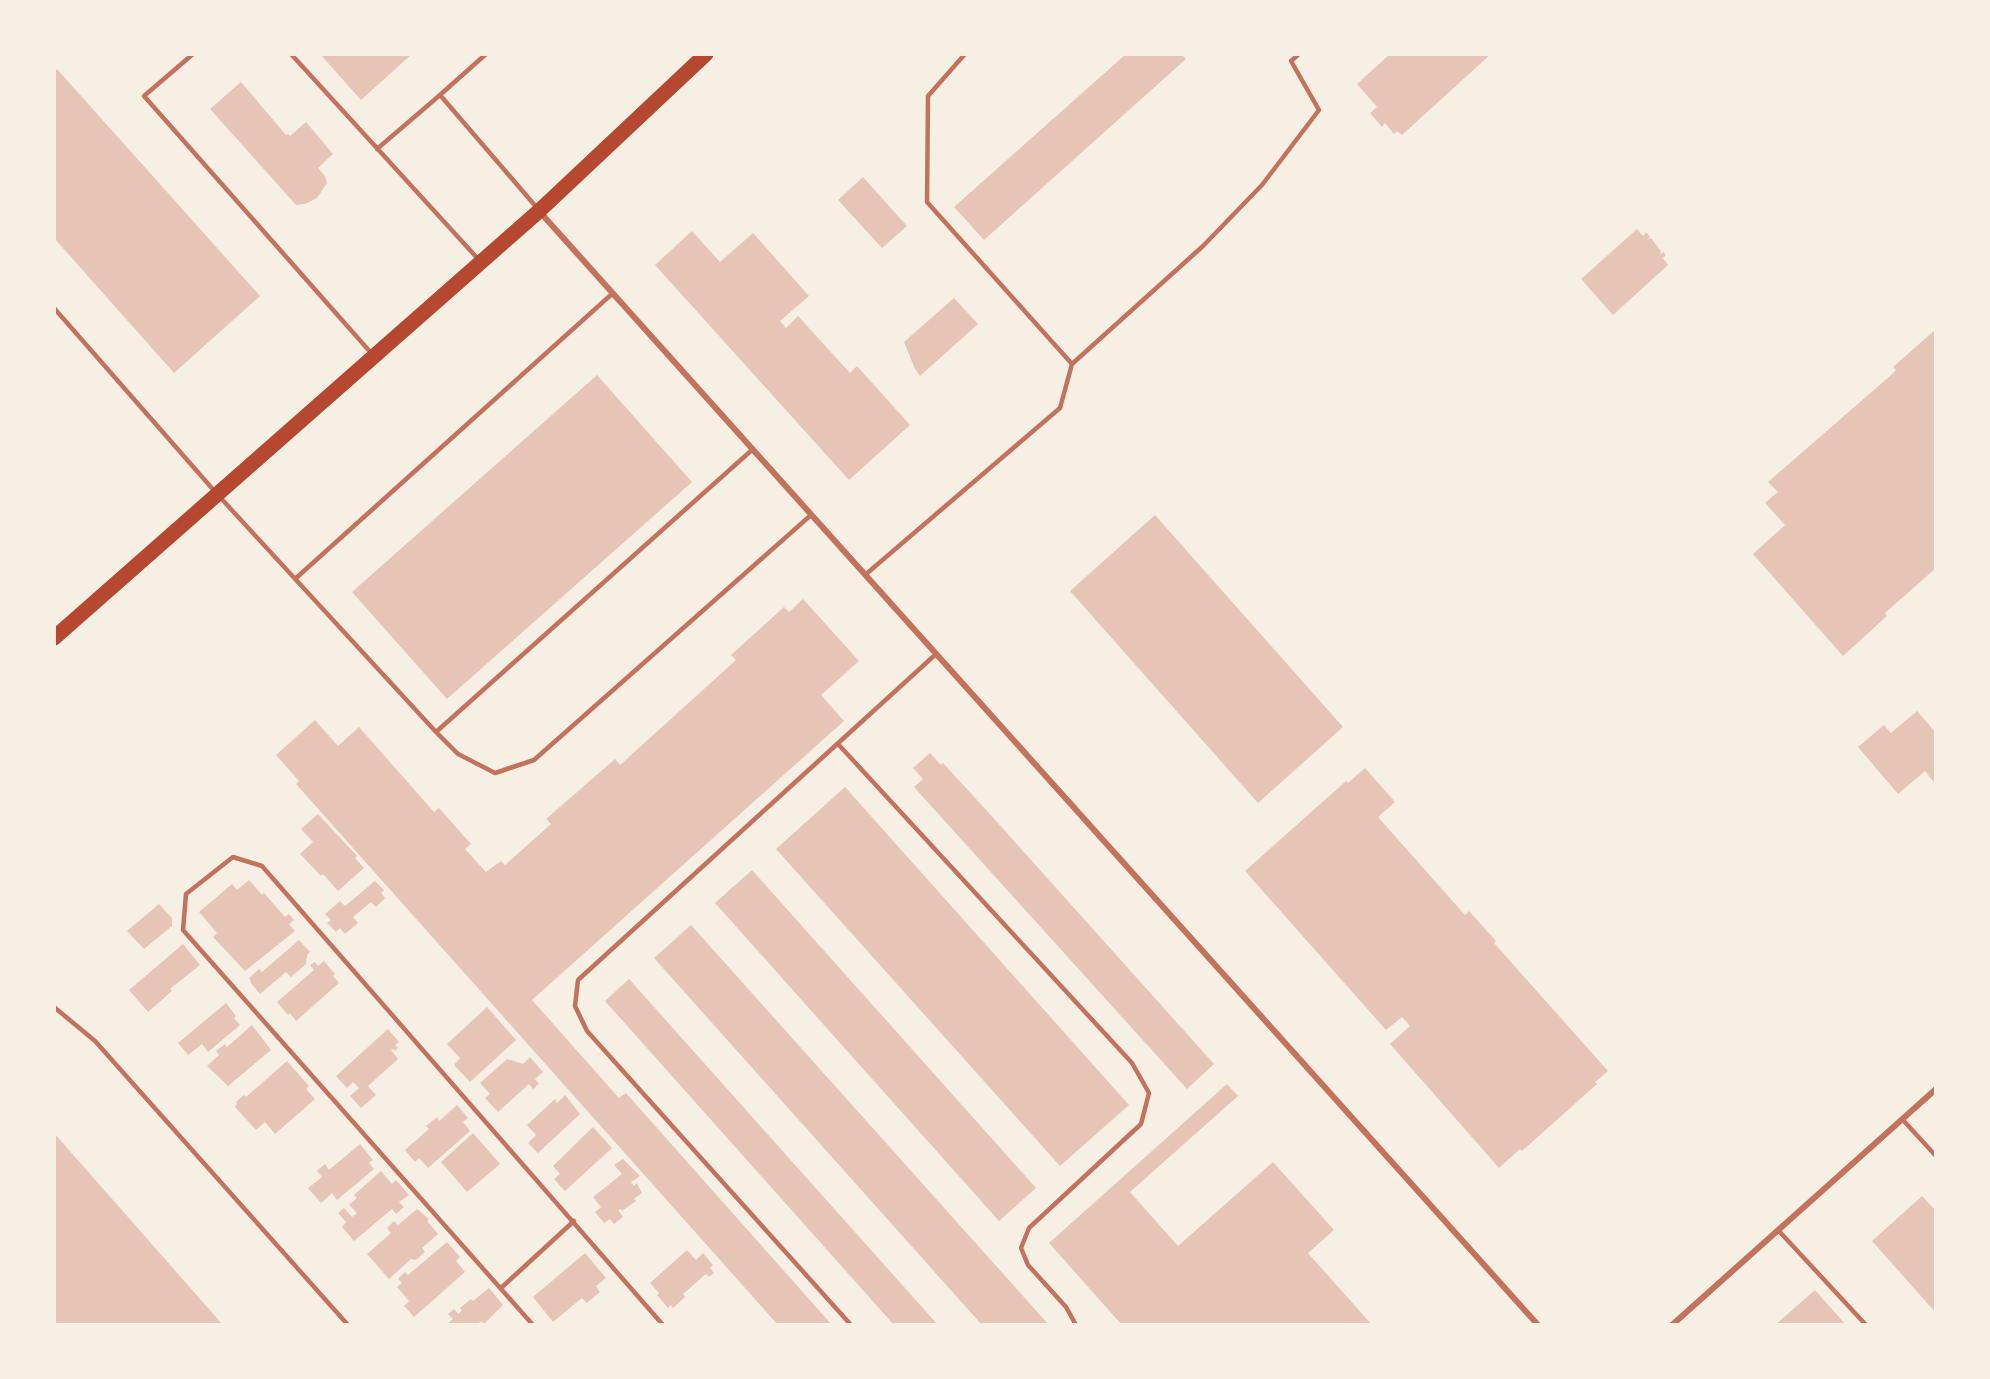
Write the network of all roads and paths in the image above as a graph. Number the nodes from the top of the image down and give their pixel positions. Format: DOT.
graph roads {
  1 [pos="193,54"];
  2 [pos="291,54"];
  3 [pos="486,54"];
  4 [pos="706,54"];
  5 [pos="965,54"];
  6 [pos="1299,54"];
  7 [pos="440,95"];
  8 [pos="377,149"];
  9 [pos="539,211"];
  10 [pos="481,262"];
  11 [pos="613,293"];
  12 [pos="54,308"];
  13 [pos="374,356"];
  14 [pos="1072,364"];
  15 [pos="753,449"];
  16 [pos="217,494"];
  17 [pos="812,515"];
  18 [pos="865,575"];
  19 [pos="296,579"];
  20 [pos="54,638"];
  21 [pos="936,654"];
  22 [pos="436,732"];
  23 [pos="838,744"];
  24 [pos="54,1007"];
  25 [pos="1936,1089"];
  26 [pos="1902,1119"];
  27 [pos="1936,1156"];
  28 [pos="574,1221"];
  29 [pos="1778,1230"];
  30 [pos="501,1288"];
  31 [pos="348,1325"];
  32 [pos="533,1325"];
  33 [pos="663,1325"];
  34 [pos="852,1325"];
  35 [pos="1076,1325"];
  36 [pos="1538,1325"];
  37 [pos="1672,1325"];
  38 [pos="1866,1325"];
  1 -- 13 [label="lane"];
  2 -- 8 [label="lane"];
  3 -- 7 [label="lane"];
  4 -- 9 [label="main road"];
  5 -- 14 [label="lane"];
  6 -- 14 [label="lane"];
  7 -- 8 [label="lane"];
  7 -- 9 [label="lane"];
  8 -- 10 [label="lane"];
  9 -- 10 [label="main road"];
  9 -- 11 [label="street"];
  10 -- 13 [label="main road"];
  11 -- 15 [label="street"];
  11 -- 19 [label="lane"];
  12 -- 16 [label="lane"];
  13 -- 16 [label="main road"];
  14 -- 18 [label="lane"];
  15 -- 17 [label="street"];
  15 -- 22 [label="lane"];
  16 -- 19 [label="lane"];
  16 -- 20 [label="main road"];
  17 -- 18 [label="street"];
  17 -- 22 [label="lane"];
  18 -- 21 [label="street"];
  19 -- 22 [label="lane"];
  21 -- 23 [label="lane"];
  21 -- 36 [label="street"];
  23 -- 34 [label="lane"];
  23 -- 35 [label="lane"];
  24 -- 31 [label="lane"];
  25 -- 26 [label="street"];
  26 -- 27 [label="lane"];
  26 -- 29 [label="street"];
  28 -- 30 [label="lane"];
  28 -- 30 [label="lane"];
  28 -- 33 [label="lane"];
  29 -- 37 [label="street"];
  29 -- 38 [label="lane"];
  30 -- 32 [label="lane"];
}
